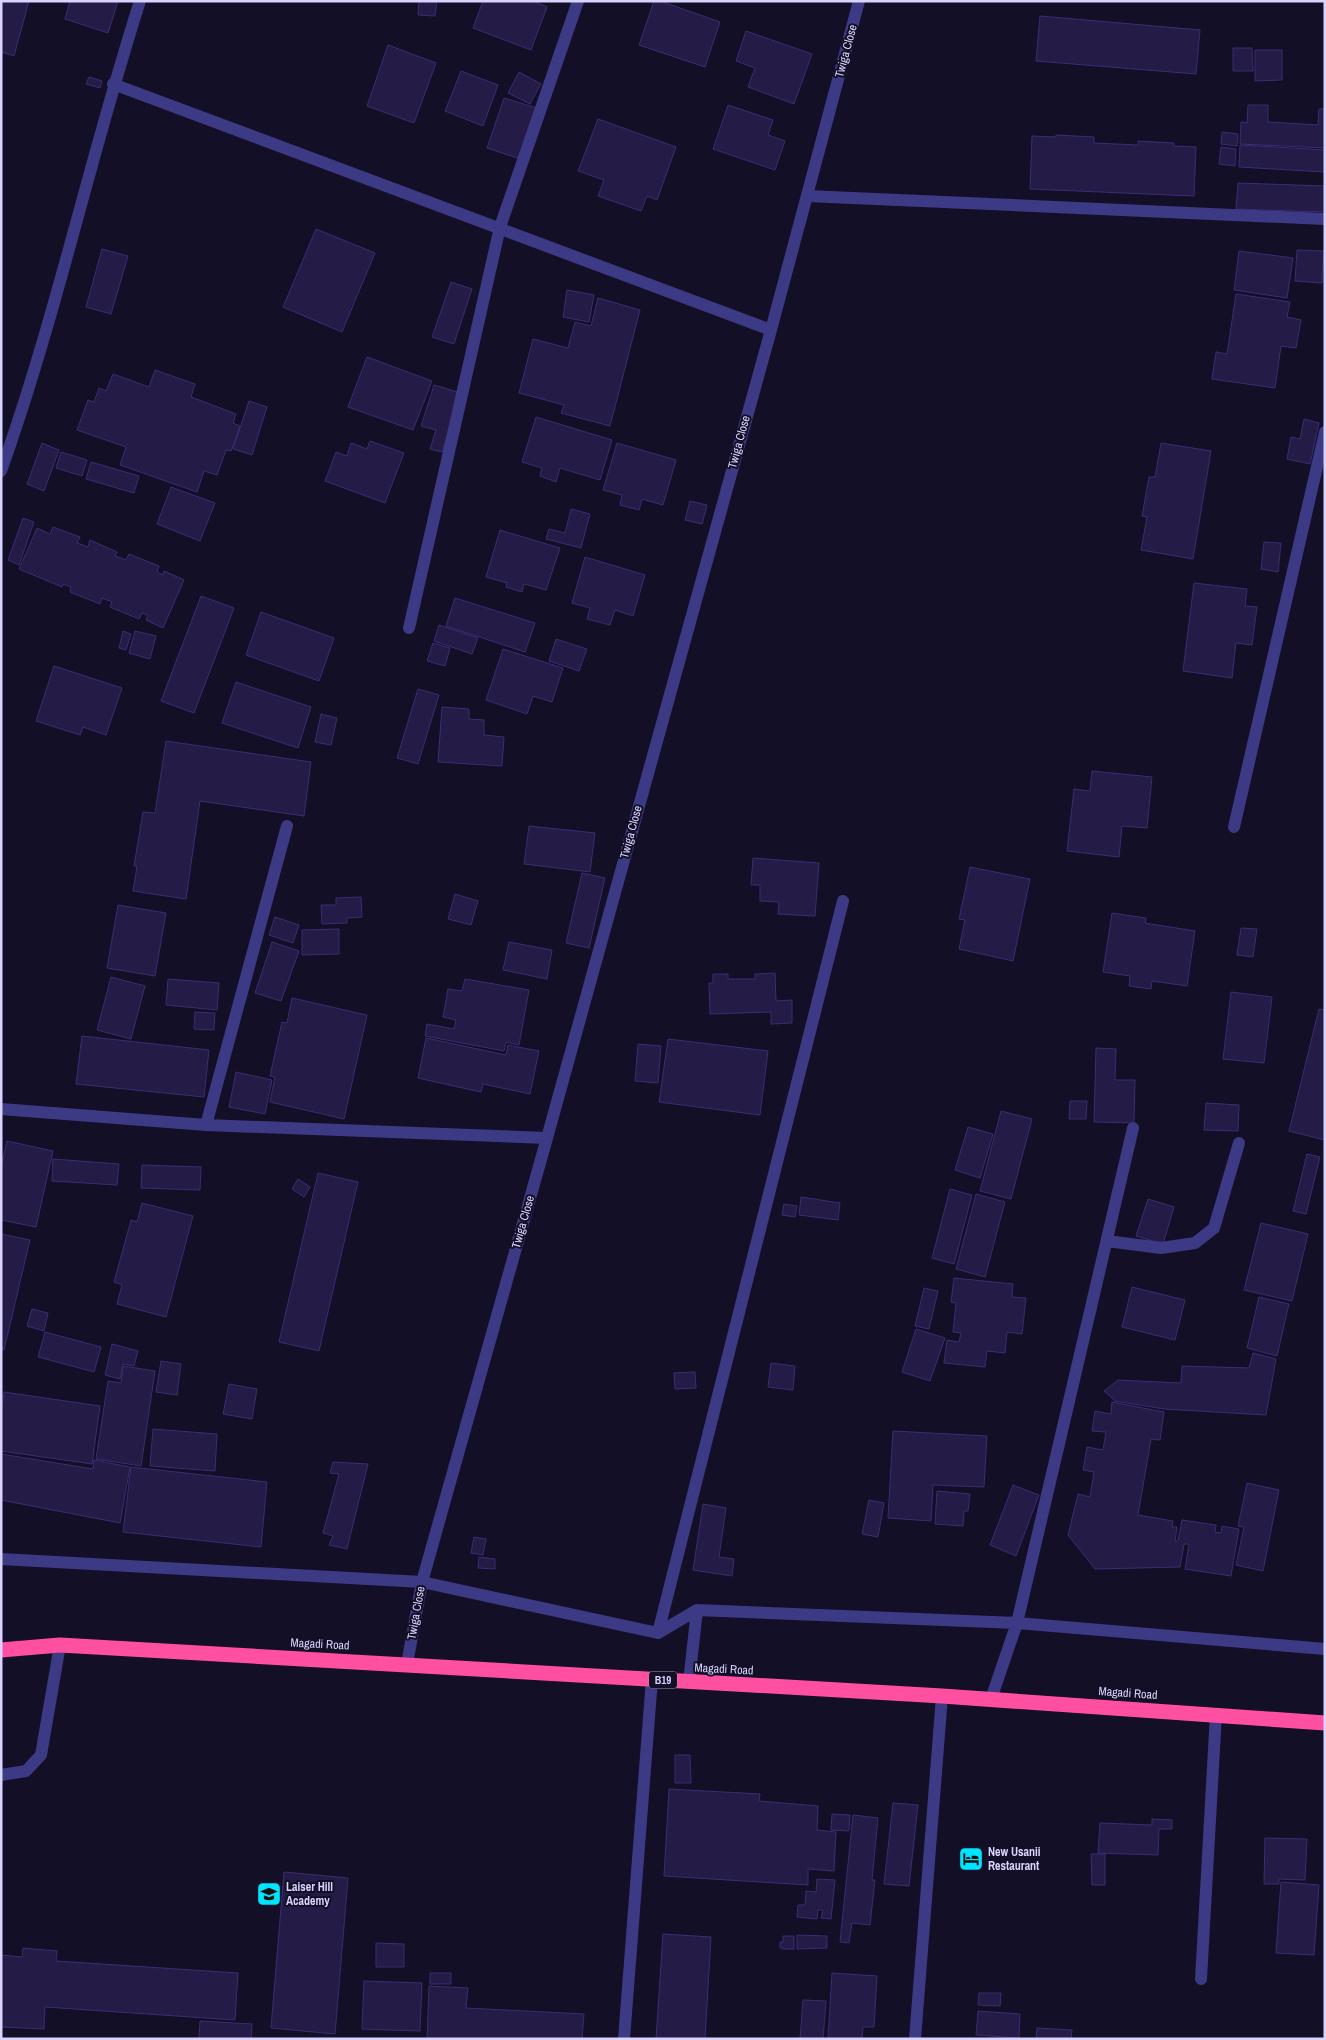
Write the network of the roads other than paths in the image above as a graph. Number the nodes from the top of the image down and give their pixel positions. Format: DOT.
graph roads {
  1 [pos="140,1"];
  2 [pos="578,1"];
  3 [pos="859,1"];
  4 [pos="113,84"];
  5 [pos="807,196"];
  6 [pos="1325,219"];
  7 [pos="500,227"];
  8 [pos="771,330"];
  9 [pos="1325,432"];
  10 [pos="1,471"];
  11 [pos="410,628"];
  12 [pos="287,826"];
  13 [pos="1234,827"];
  14 [pos="843,900"];
  15 [pos="1,1109"];
  16 [pos="206,1125"];
  17 [pos="1133,1128"];
  18 [pos="547,1138"];
  19 [pos="1239,1143"];
  20 [pos="1107,1241"];
  21 [pos="1,1559"];
  22 [pos="422,1582"];
  23 [pos="697,1610"];
  24 [pos="1017,1623"];
  25 [pos="658,1633"];
  26 [pos="60,1645"];
  27 [pos="1325,1649"];
  28 [pos="1,1650"];
  29 [pos="407,1664"];
  30 [pos="652,1680"];
  31 [pos="689,1682"];
  32 [pos="942,1696"];
  33 [pos="991,1699"];
  34 [pos="1216,1714"];
  35 [pos="1325,1723"];
  36 [pos="1,1775"];
  37 [pos="1201,1979"];
  38 [pos="624,2039"];
  39 [pos="914,2039"];
  1 -- 4 [label="street"];
  2 -- 7 [label="street"];
  3 -- 5 [label="street, Twiga Close"];
  4 -- 7 [label="street"];
  4 -- 10 [label="street"];
  5 -- 6 [label="street"];
  5 -- 8 [label="street, Twiga Close"];
  7 -- 8 [label="street"];
  7 -- 11 [label="street"];
  8 -- 18 [label="street, Twiga Close"];
  9 -- 13 [label="street"];
  12 -- 16 [label="street"];
  14 -- 25 [label="street"];
  15 -- 16 [label="street"];
  16 -- 18 [label="street"];
  17 -- 20 [label="street"];
  18 -- 22 [label="street, Twiga Close"];
  19 -- 20 [label="street"];
  20 -- 24 [label="street"];
  21 -- 22 [label="street"];
  22 -- 25 [label="street"];
  22 -- 29 [label="street, Twiga Close"];
  23 -- 24 [label="street"];
  23 -- 25 [label="street"];
  23 -- 31 [label="street"];
  24 -- 27 [label="street"];
  24 -- 33 [label="street"];
  26 -- 28 [label="highway, Magadi Road / B19"];
  26 -- 29 [label="highway, Magadi Road / B19"];
  26 -- 36 [label="street"];
  29 -- 30 [label="highway, Magadi Road / B19"];
  30 -- 31 [label="highway, Magadi Road / B19"];
  30 -- 38 [label="street"];
  31 -- 32 [label="highway, Magadi Road / B19"];
  32 -- 33 [label="highway, Magadi Road / B19"];
  32 -- 39 [label="street"];
  33 -- 34 [label="highway, Magadi Road / B19"];
  34 -- 35 [label="highway, Magadi Road / B19"];
  34 -- 37 [label="street"];
}
